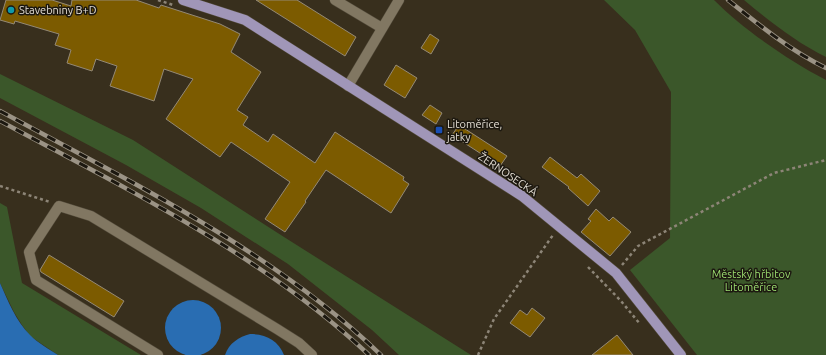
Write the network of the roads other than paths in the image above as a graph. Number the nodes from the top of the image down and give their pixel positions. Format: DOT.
graph roads {
  1 [pos="335,0"];
  2 [pos="399,0"];
  3 [pos="181,4"];
  4 [pos="382,28"];
  5 [pos="348,86"];
  6 [pos="158,355"];
  7 [pos="312,355"];
  8 [pos="681,355"];
  1 -- 4 [label="street"];
  2 -- 4 [label="street"];
  3 -- 5 [label="main road, ŽERNOSECKÁ"];
  4 -- 5 [label="street"];
  5 -- 8 [label="main road, ŽERNOSECKÁ"];
  6 -- 7 [label="street"];
}
